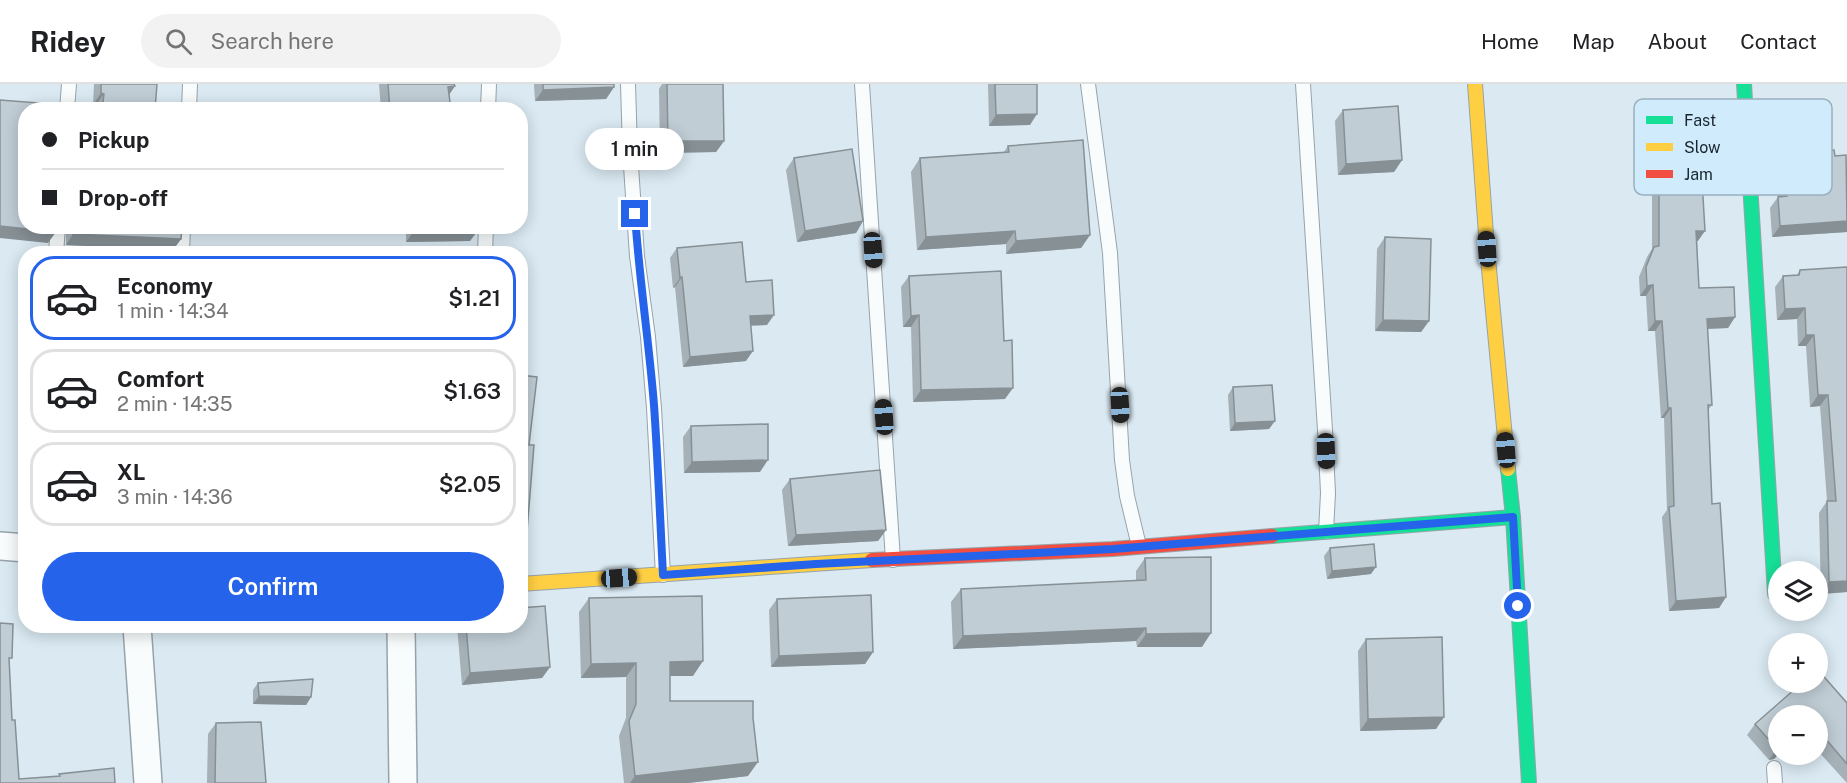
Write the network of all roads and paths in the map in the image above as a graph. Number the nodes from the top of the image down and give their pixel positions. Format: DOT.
graph roads {
  1 [pos="69,84"];
  2 [pos="190,84"];
  3 [pos="489,84"];
  4 [pos="628,84"];
  5 [pos="862,84"];
  6 [pos="1088,84"];
  7 [pos="1303,84"];
  8 [pos="1475,84"];
  9 [pos="1744,84"];
  10 [pos="1745,99"];
  11 [pos="68,102"];
  12 [pos="189,102"];
  13 [pos="488,102"];
  14 [pos="1751,195"];
  15 [pos="1513,517"];
  16 [pos="1326,532"];
  17 [pos="0,546"];
  18 [pos="18,547"];
  19 [pos="1139,547"];
  20 [pos="893,560"];
  21 [pos="1773,561"];
  22 [pos="663,575"];
  23 [pos="528,583"];
  24 [pos="137,633"];
  25 [pos="401,633"];
  26 [pos="1774,768"];
  27 [pos="148,783"];
  28 [pos="403,783"];
  29 [pos="1528,783"];
  30 [pos="1775,783"];
  1 -- 11 [label="lane"];
  2 -- 12 [label="lane"];
  3 -- 13 [label="lane"];
  4 -- 22 [label="lane"];
  5 -- 20 [label="lane"];
  6 -- 19 [label="lane"];
  7 -- 16 [label="lane"];
  8 -- 15 [label="street"];
  9 -- 10 [label="street"];
  14 -- 21 [label="street"];
  15 -- 16 [label="street"];
  15 -- 29 [label="street"];
  16 -- 19 [label="street"];
  17 -- 18 [label="street"];
  19 -- 20 [label="street"];
  20 -- 22 [label="street"];
  22 -- 23 [label="street"];
  24 -- 27 [label="street"];
  25 -- 28 [label="street"];
  26 -- 30 [label="lane"];
}
